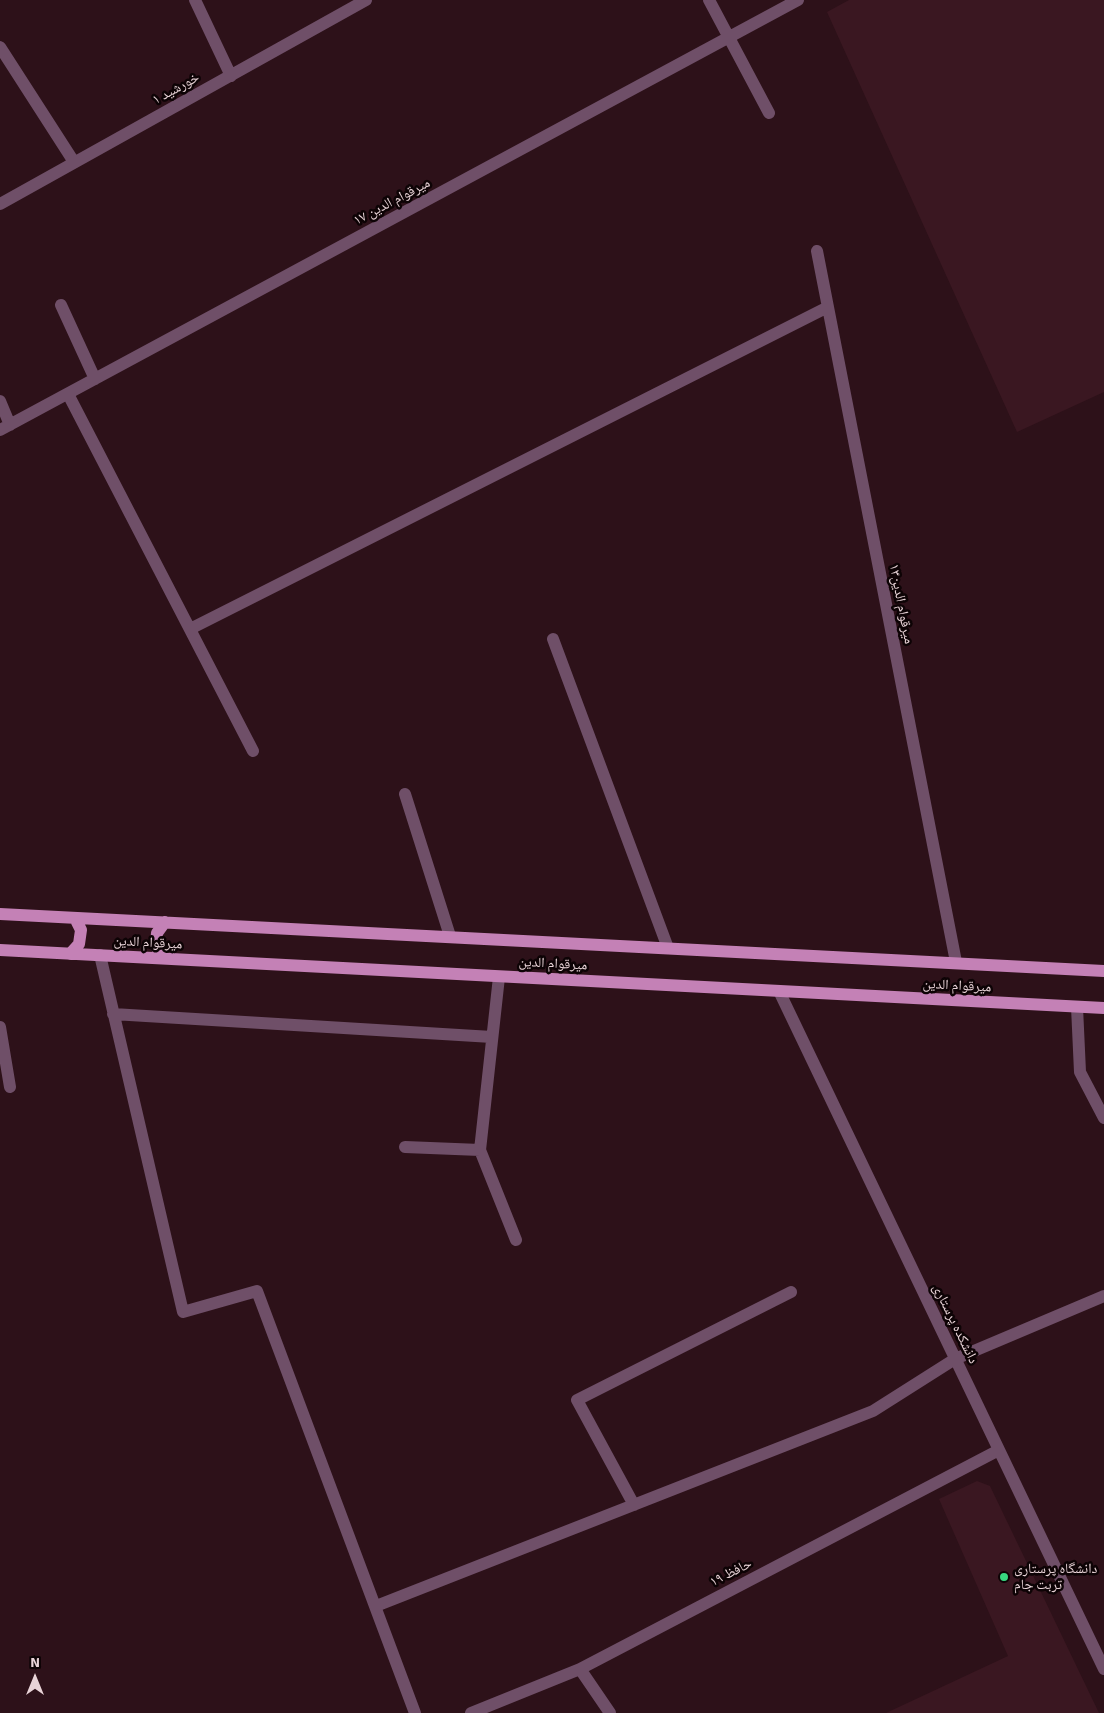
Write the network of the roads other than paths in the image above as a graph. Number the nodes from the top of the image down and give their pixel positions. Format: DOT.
graph roads {
  1 [pos="195,0"];
  2 [pos="366,0"];
  3 [pos="709,0"];
  4 [pos="798,0"];
  5 [pos="730,37"];
  6 [pos="0,47"];
  7 [pos="231,76"];
  8 [pos="769,113"];
  9 [pos="74,162"];
  10 [pos="0,204"];
  11 [pos="817,251"];
  12 [pos="61,305"];
  13 [pos="828,307"];
  14 [pos="95,379"];
  15 [pos="68,394"];
  16 [pos="0,401"];
  17 [pos="5,427"];
  18 [pos="190,629"];
  19 [pos="553,640"];
  20 [pos="253,751"];
  21 [pos="405,794"];
  22 [pos="0,914"];
  23 [pos="74,918"];
  24 [pos="165,922"];
  25 [pos="450,936"];
  26 [pos="668,948"];
  27 [pos="0,950"];
  28 [pos="70,954"];
  29 [pos="100,955"];
  30 [pos="162,958"];
  31 [pos="956,962"];
  32 [pos="1104,971"];
  33 [pos="499,977"];
  34 [pos="780,991"];
  35 [pos="1078,1007"];
  36 [pos="1104,1008"];
  37 [pos="113,1014"];
  38 [pos="0,1026"];
  39 [pos="492,1037"];
  40 [pos="10,1087"];
  41 [pos="1104,1118"];
  42 [pos="405,1147"];
  43 [pos="480,1150"];
  44 [pos="516,1240"];
  45 [pos="791,1292"];
  46 [pos="1104,1296"];
  47 [pos="955,1359"];
  48 [pos="999,1450"];
  49 [pos="634,1505"];
  50 [pos="376,1606"];
  51 [pos="580,1669"];
  52 [pos="1104,1669"];
  53 [pos="415,1713"];
  54 [pos="471,1713"];
  55 [pos="610,1713"];
  1 -- 7 [label="street"];
  2 -- 7 [label="street, خورشید ۱"];
  3 -- 5 [label="street"];
  4 -- 5 [label="street, میرقوام الدین ۱۷"];
  5 -- 8 [label="street"];
  5 -- 14 [label="street, میرقوام الدین ۱۷"];
  6 -- 9 [label="street"];
  7 -- 9 [label="street, خورشید ۱"];
  9 -- 10 [label="street, خورشید ۱"];
  11 -- 13 [label="street, میرقوام الدین۱۳"];
  12 -- 14 [label="street"];
  13 -- 18 [label="street"];
  13 -- 31 [label="street, میرقوام الدین۱۳"];
  14 -- 15 [label="street, میرقوام الدین ۱۷"];
  15 -- 17 [label="street, میرقوام الدین ۱۷"];
  15 -- 18 [label="street"];
  16 -- 17 [label="street"];
  18 -- 20 [label="street"];
  19 -- 26 [label="street"];
  21 -- 25 [label="street"];
  22 -- 23 [label="main road, میرقوام الدین"];
  23 -- 24 [label="main road, میرقوام الدین"];
  23 -- 28 [label="main road"];
  24 -- 25 [label="main road, میرقوام الدین"];
  24 -- 30 [label="main road"];
  25 -- 26 [label="main road, میرقوام الدین"];
  26 -- 31 [label="main road, میرقوام الدین"];
  27 -- 28 [label="main road, میرقوام الدین"];
  28 -- 29 [label="main road, میرقوام الدین"];
  29 -- 30 [label="main road, میرقوام الدین"];
  29 -- 37 [label="street"];
  30 -- 33 [label="main road, میرقوام الدین"];
  31 -- 32 [label="main road, میرقوام الدین"];
  33 -- 34 [label="main road, میرقوام الدین"];
  33 -- 39 [label="street"];
  34 -- 35 [label="main road, میرقوام الدین"];
  34 -- 47 [label="street, دانشکده پرستاری"];
  35 -- 36 [label="main road, میرقوام الدین"];
  35 -- 41 [label="street"];
  37 -- 39 [label="street"];
  37 -- 50 [label="street"];
  38 -- 40 [label="street"];
  39 -- 43 [label="street"];
  42 -- 43 [label="street"];
  43 -- 44 [label="street"];
  45 -- 49 [label="street"];
  46 -- 47 [label="street"];
  47 -- 48 [label="street, دانشکده پرستاری"];
  47 -- 49 [label="street"];
  48 -- 51 [label="street, حافظ ۱۹"];
  48 -- 52 [label="street, دانشکده پرستاری"];
  49 -- 50 [label="street"];
  50 -- 53 [label="street"];
  51 -- 54 [label="street, حافظ ۱۹"];
  51 -- 55 [label="street"];
}
